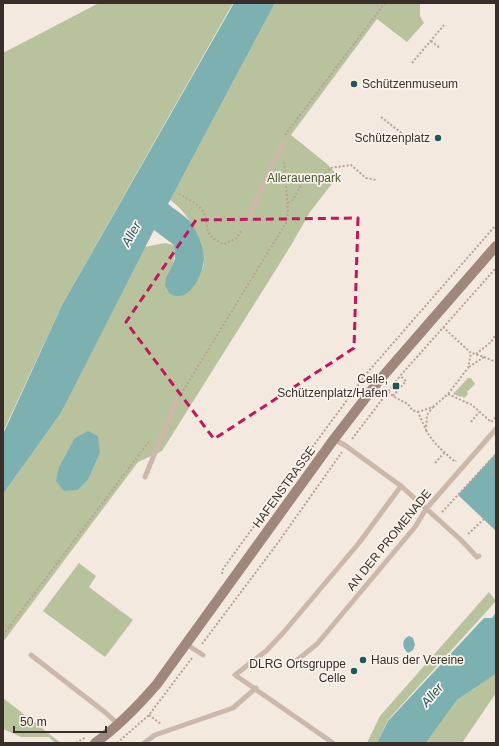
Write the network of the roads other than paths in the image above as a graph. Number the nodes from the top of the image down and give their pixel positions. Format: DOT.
graph roads {
  1 [pos="283,143"];
  2 [pos="245,225"];
  3 [pos="496,246"];
  4 [pos="176,402"];
  5 [pos="496,429"];
  6 [pos="334,439"];
  7 [pos="145,477"];
  8 [pos="402,486"];
  9 [pos="426,509"];
  10 [pos="479,556"];
  11 [pos="186,644"];
  12 [pos="31,655"];
  13 [pos="204,655"];
  14 [pos="296,661"];
  15 [pos="256,688"];
  16 [pos="119,725"];
  17 [pos="95,743"];
  18 [pos="144,743"];
  19 [pos="333,743"];
  1 -- 2 [label="lane"];
  3 -- 6 [label="street, HAFENSTRASSE"];
  4 -- 7 [label="lane"];
  5 -- 9 [label="lane, AN DER PROMENADE"];
  6 -- 8 [label="lane"];
  6 -- 11 [label="street, HAFENSTRASSE"];
  8 -- 9 [label="lane"];
  8 -- 15 [label="lane"];
  9 -- 10 [label="lane"];
  9 -- 14 [label="lane, AN DER PROMENADE"];
  11 -- 13 [label="lane"];
  11 -- 16 [label="street, HAFENSTRASSE"];
  12 -- 16 [label="lane"];
  15 -- 18 [label="lane"];
  15 -- 19 [label="lane"];
  16 -- 17 [label="street, HAFENSTRASSE"];
}
